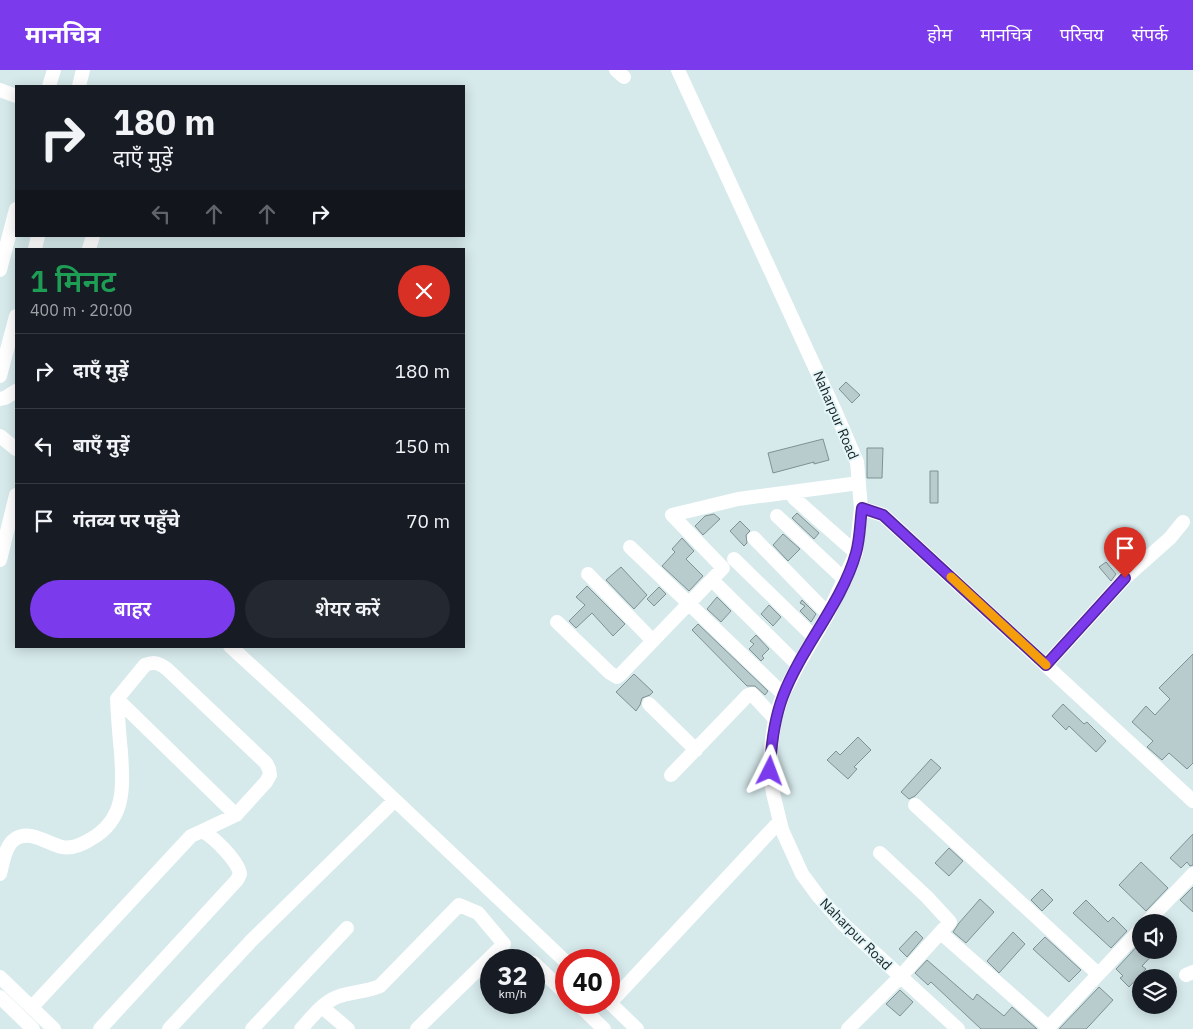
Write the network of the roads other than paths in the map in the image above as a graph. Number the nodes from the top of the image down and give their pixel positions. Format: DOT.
graph roads {
  1 [pos="54,70"];
  2 [pos="83,70"];
  3 [pos="678,70"];
  4 [pos="49,85"];
  5 [pos="79,85"];
  6 [pos="0,90"];
  7 [pos="15,96"];
  8 [pos="15,213"];
  9 [pos="0,270"];
  10 [pos="15,320"];
  11 [pos="0,376"];
  12 [pos="0,436"];
  13 [pos="15,448"];
  14 [pos="859,483"];
  15 [pos="794,498"];
  16 [pos="15,499"];
  17 [pos="862,508"];
  18 [pos="777,516"];
  19 [pos="1183,522"];
  20 [pos="754,538"];
  21 [pos="630,547"];
  22 [pos="856,553"];
  23 [pos="734,559"];
  24 [pos="0,560"];
  25 [pos="588,574"];
  26 [pos="712,580"];
  27 [pos="845,580"];
  28 [pos="690,604"];
  29 [pos="828,614"];
  30 [pos="557,622"];
  31 [pos="814,637"];
  32 [pos="653,641"];
  33 [pos="232,648"];
  34 [pos="798,665"];
  35 [pos="1046,665"];
  36 [pos="783,694"];
  37 [pos="117,699"];
  38 [pos="648,704"];
  39 [pos="775,719"];
  40 [pos="696,750"];
  41 [pos="671,776"];
  42 [pos="395,800"];
  43 [pos="1193,801"];
  44 [pos="915,805"];
  45 [pos="236,814"];
  46 [pos="780,821"];
  47 [pos="202,831"];
  48 [pos="880,852"];
  49 [pos="0,874"];
  50 [pos="1193,874"];
  51 [pos="1155,914"];
  52 [pos="347,928"];
  53 [pos="941,933"];
  54 [pos="1132,938"];
  55 [pos="555,952"];
  56 [pos="545,974"];
  57 [pos="1098,974"];
  58 [pos="0,977"];
  59 [pos="900,977"];
  60 [pos="555,984"];
  61 [pos="620,991"];
  62 [pos="2,1004"];
  63 [pos="322,1006"];
  64 [pos="32,1007"];
  65 [pos="620,1013"];
  66 [pos="588,1014"];
  67 [pos="1047,1028"];
  68 [pos="33,1029"];
  69 [pos="54,1029"];
  70 [pos="100,1029"];
  71 [pos="169,1029"];
  72 [pos="252,1029"];
  73 [pos="301,1029"];
  74 [pos="348,1029"];
  75 [pos="416,1029"];
  76 [pos="604,1029"];
  77 [pos="637,1029"];
  78 [pos="848,1029"];
  79 [pos="958,1029"];
  1 -- 4 [label="street"];
  2 -- 5 [label="street"];
  3 -- 14 [label="street, Naharpur Road"];
  6 -- 7 [label="street"];
  8 -- 9 [label="street"];
  10 -- 11 [label="street"];
  12 -- 13 [label="street"];
  14 -- 17 [label="street, Naharpur Road"];
  14 -- 26 [label="street"];
  15 -- 22 [label="street"];
  16 -- 24 [label="street"];
  17 -- 22 [label="street, Naharpur Road"];
  17 -- 35 [label="street"];
  18 -- 27 [label="street"];
  19 -- 35 [label="street"];
  20 -- 29 [label="street"];
  21 -- 28 [label="street"];
  22 -- 27 [label="street, Naharpur Road"];
  23 -- 31 [label="street"];
  25 -- 32 [label="street"];
  26 -- 28 [label="street"];
  26 -- 34 [label="street"];
  27 -- 29 [label="street, Naharpur Road"];
  28 -- 32 [label="street"];
  28 -- 36 [label="street"];
  29 -- 31 [label="street, Naharpur Road"];
  30 -- 32 [label="street"];
  31 -- 34 [label="street, Naharpur Road"];
  33 -- 42 [label="street"];
  34 -- 36 [label="street, Naharpur Road"];
  35 -- 43 [label="street"];
  36 -- 39 [label="street, Naharpur Road"];
  37 -- 45 [label="street"];
  37 -- 45 [label="street"];
  37 -- 49 [label="street"];
  38 -- 40 [label="street"];
  39 -- 40 [label="street"];
  39 -- 46 [label="street, Naharpur Road"];
  40 -- 41 [label="street"];
  42 -- 55 [label="street"];
  42 -- 71 [label="street"];
  44 -- 57 [label="street"];
  45 -- 47 [label="street"];
  46 -- 59 [label="street, Naharpur Road"];
  46 -- 61 [label="street"];
  47 -- 64 [label="street"];
  47 -- 70 [label="street"];
  48 -- 53 [label="street"];
  50 -- 51 [label="street"];
  52 -- 72 [label="street"];
  53 -- 59 [label="street"];
  53 -- 67 [label="street"];
  54 -- 57 [label="street"];
  56 -- 60 [label="street"];
  57 -- 67 [label="street"];
  58 -- 64 [label="street"];
  59 -- 78 [label="street"];
  59 -- 79 [label="street, Naharpur Road"];
  62 -- 68 [label="street"];
  63 -- 73 [label="street"];
  63 -- 74 [label="street"];
  63 -- 75 [label="street"];
  64 -- 69 [label="street"];
  65 -- 77 [label="street"];
  66 -- 76 [label="street"];
}
